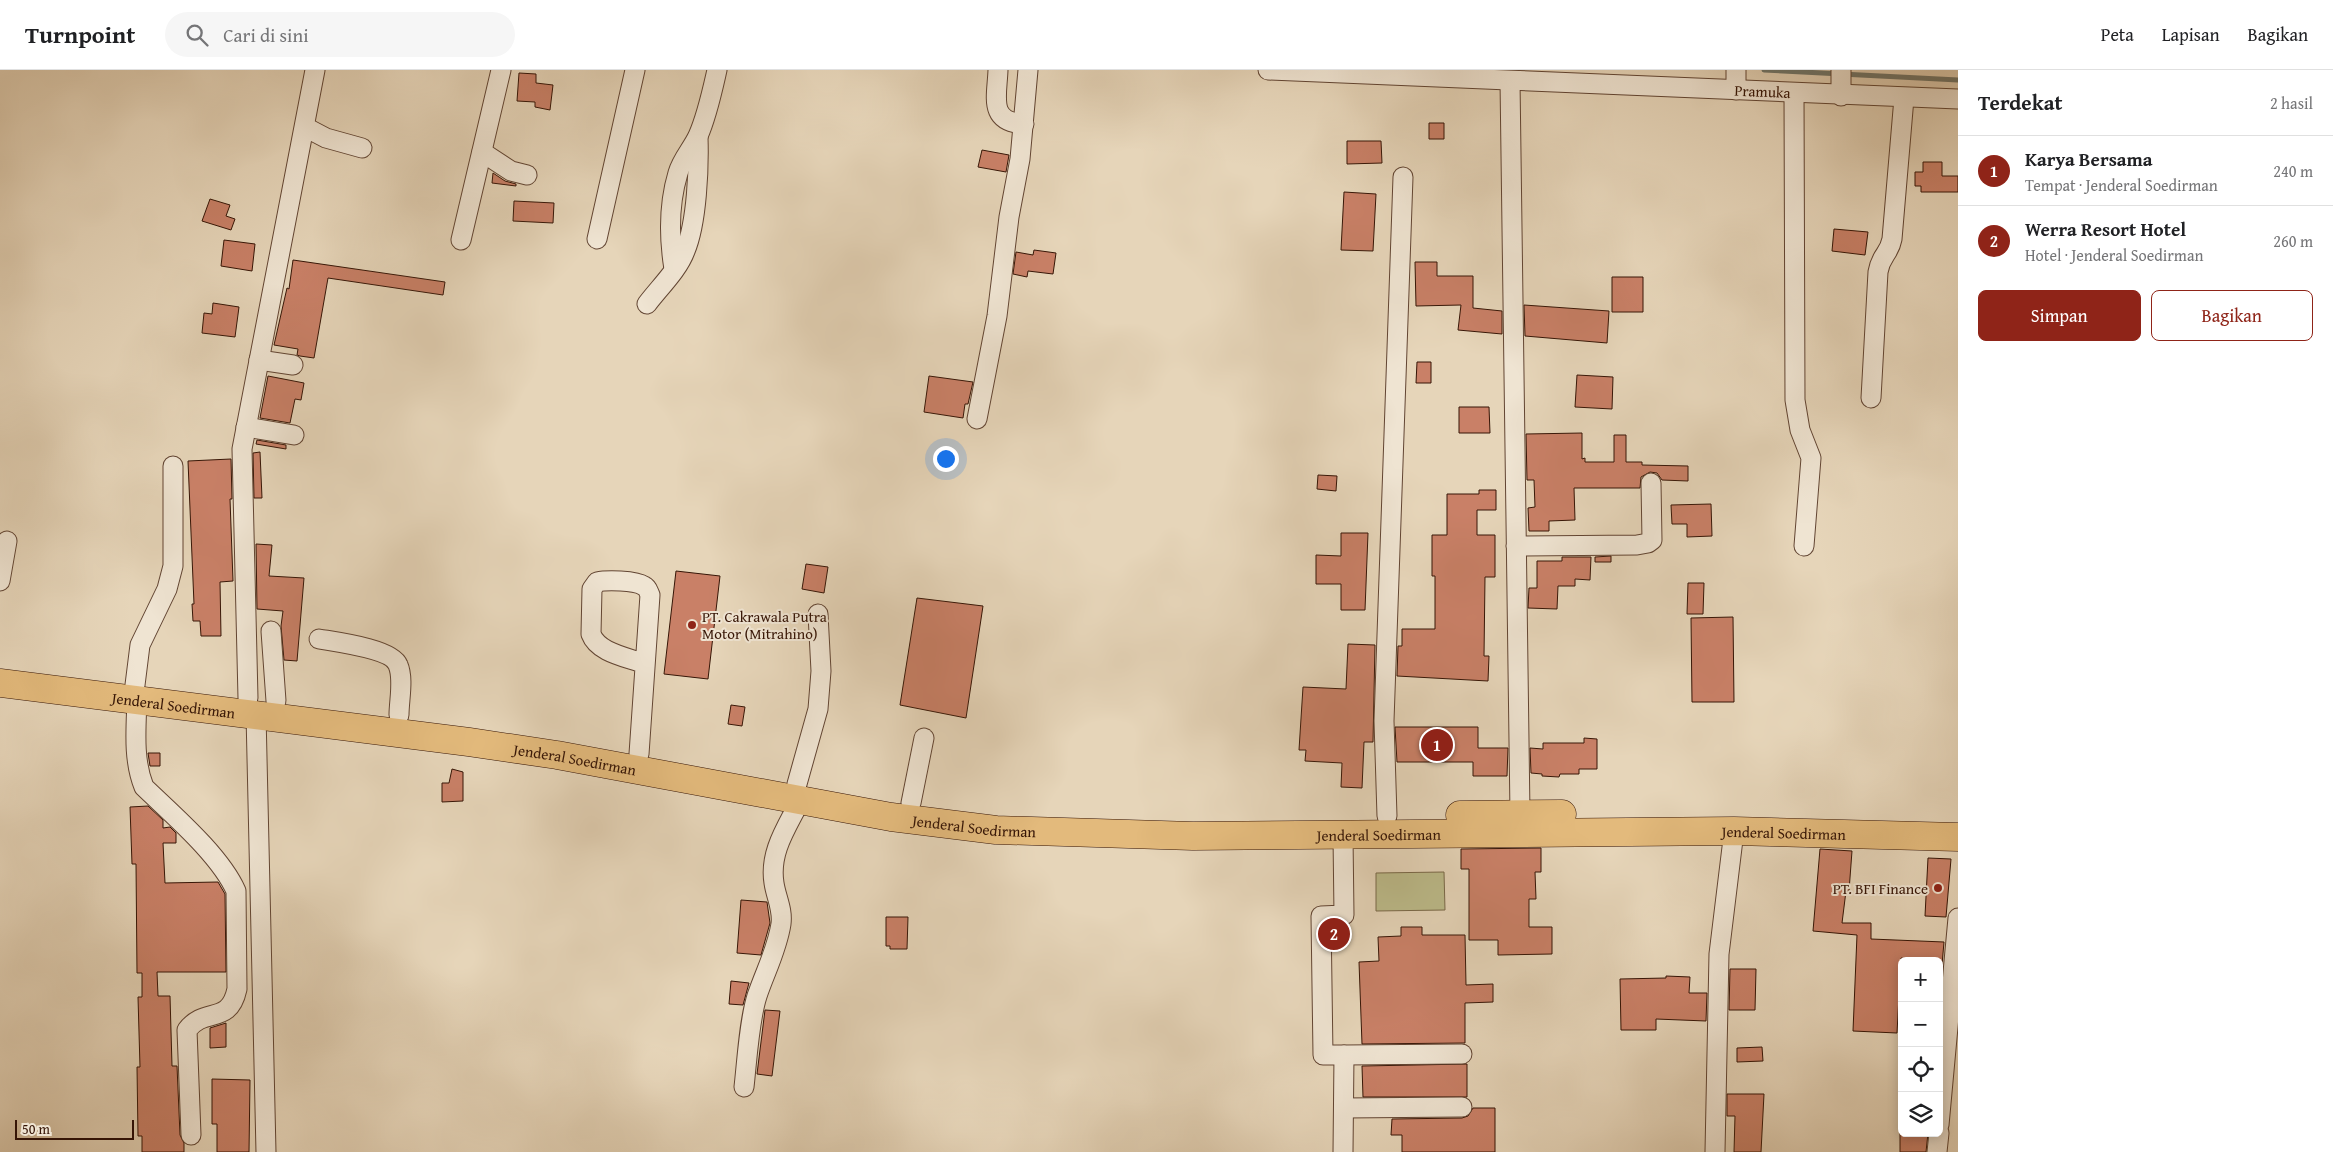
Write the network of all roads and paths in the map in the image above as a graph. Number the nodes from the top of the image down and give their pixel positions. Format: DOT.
graph roads {
  1 [pos="315,70"];
  2 [pos="501,70"];
  3 [pos="635,70"];
  4 [pos="717,70"];
  5 [pos="998,70"];
  6 [pos="1028,70"];
  7 [pos="1268,70"];
  8 [pos="1444,73"];
  9 [pos="1558,76"];
  10 [pos="1650,77"];
  11 [pos="1676,77"];
  12 [pos="1736,79"];
  13 [pos="1510,80"];
  14 [pos="1841,83"];
  15 [pos="1794,93"];
  16 [pos="1904,98"];
  17 [pos="1958,99"];
  18 [pos="1024,124"];
  19 [pos="305,127"];
  20 [pos="698,137"];
  21 [pos="362,148"];
  22 [pos="482,152"];
  23 [pos="527,175"];
  24 [pos="1403,177"];
  25 [pos="673,203"];
  26 [pos="694,208"];
  27 [pos="597,239"];
  28 [pos="461,240"];
  29 [pos="674,269"];
  30 [pos="647,304"];
  31 [pos="259,360"];
  32 [pos="293,365"];
  33 [pos="1871,398"];
  34 [pos="977,419"];
  35 [pos="246,427"];
  36 [pos="294,435"];
  37 [pos="172,466"];
  38 [pos="1651,483"];
  39 [pos="7,541"];
  40 [pos="1516,546"];
  41 [pos="1804,546"];
  42 [pos="0,581"];
  43 [pos="818,614"];
  44 [pos="271,631"];
  45 [pos="319,639"];
  46 [pos="645,664"];
  47 [pos="0,667"];
  48 [pos="0,683"];
  49 [pos="136,692"];
  50 [pos="260,704"];
  51 [pos="399,715"];
  52 [pos="924,738"];
  53 [pos="639,754"];
  54 [pos="798,792"];
  55 [pos="912,803"];
  56 [pos="1520,814"];
  57 [pos="1387,816"];
  58 [pos="1958,822"];
  59 [pos="1734,831"];
  60 [pos="1343,836"];
  61 [pos="1958,837"];
  62 [pos="1958,918"];
  63 [pos="1462,1054"];
  64 [pos="1344,1055"];
  65 [pos="744,1087"];
  66 [pos="1942,1092"];
  67 [pos="1462,1107"];
  68 [pos="1344,1108"];
  69 [pos="192,1135"];
  70 [pos="1939,1137"];
  71 [pos="266,1152"];
  72 [pos="1343,1152"];
  73 [pos="1715,1152"];
  74 [pos="1937,1152"];
  1 -- 19 [label="street"];
  2 -- 22 [label="street"];
  3 -- 27 [label="street"];
  4 -- 20 [label="street"];
  5 -- 18 [label="street"];
  6 -- 18 [label="street"];
  7 -- 8 [label="street, Pramuka"];
  8 -- 13 [label="street, Pramuka"];
  9 -- 10 [label="street, Pramuka"];
  9 -- 13 [label="street, Pramuka"];
  10 -- 11 [label="street, Pramuka"];
  11 -- 12 [label="street, Pramuka"];
  12 -- 15 [label="street, Pramuka"];
  13 -- 40 [label="street"];
  14 -- 15 [label="street, Pramuka"];
  14 -- 16 [label="street, Pramuka"];
  15 -- 41 [label="street"];
  16 -- 17 [label="street, Pramuka"];
  16 -- 33 [label="street"];
  18 -- 34 [label="street"];
  19 -- 21 [label="street"];
  19 -- 31 [label="street"];
  20 -- 25 [label="street"];
  20 -- 26 [label="street"];
  22 -- 23 [label="street"];
  22 -- 28 [label="street"];
  24 -- 57 [label="street"];
  25 -- 26 [label="street"];
  25 -- 29 [label="street"];
  26 -- 29 [label="street"];
  29 -- 30 [label="street"];
  31 -- 32 [label="street"];
  31 -- 35 [label="street"];
  35 -- 36 [label="street"];
  35 -- 50 [label="street"];
  37 -- 49 [label="street"];
  38 -- 40 [label="street"];
  39 -- 42 [label="street"];
  40 -- 56 [label="street"];
  43 -- 54 [label="street"];
  44 -- 50 [label="street"];
  45 -- 51 [label="street"];
  46 -- 46 [label="street"];
  46 -- 53 [label="street"];
  47 -- 49 [label="highway, Jenderal Soedirman"];
  48 -- 49 [label="highway, Jenderal Soedirman"];
  49 -- 50 [label="highway, Jenderal Soedirman"];
  49 -- 69 [label="street"];
  50 -- 51 [label="highway, Jenderal Soedirman"];
  50 -- 54 [label="highway, Jenderal Soedirman"];
  50 -- 71 [label="street"];
  51 -- 53 [label="highway, Jenderal Soedirman"];
  52 -- 55 [label="street"];
  53 -- 54 [label="highway, Jenderal Soedirman"];
  54 -- 55 [label="highway, Jenderal Soedirman"];
  54 -- 60 [label="highway, Jenderal Soedirman"];
  54 -- 65 [label="street"];
  55 -- 57 [label="highway, Jenderal Soedirman"];
  56 -- 57 [label="highway, Jenderal Soedirman"];
  56 -- 58 [label="highway, Jenderal Soedirman"];
  59 -- 60 [label="highway, Jenderal Soedirman"];
  59 -- 61 [label="highway, Jenderal Soedirman"];
  59 -- 73 [label="street"];
  60 -- 64 [label="street"];
  62 -- 66 [label="street"];
  63 -- 64 [label="street"];
  64 -- 68 [label="street"];
  67 -- 68 [label="street"];
  68 -- 72 [label="street"];
  70 -- 74 [label="street"];
}
